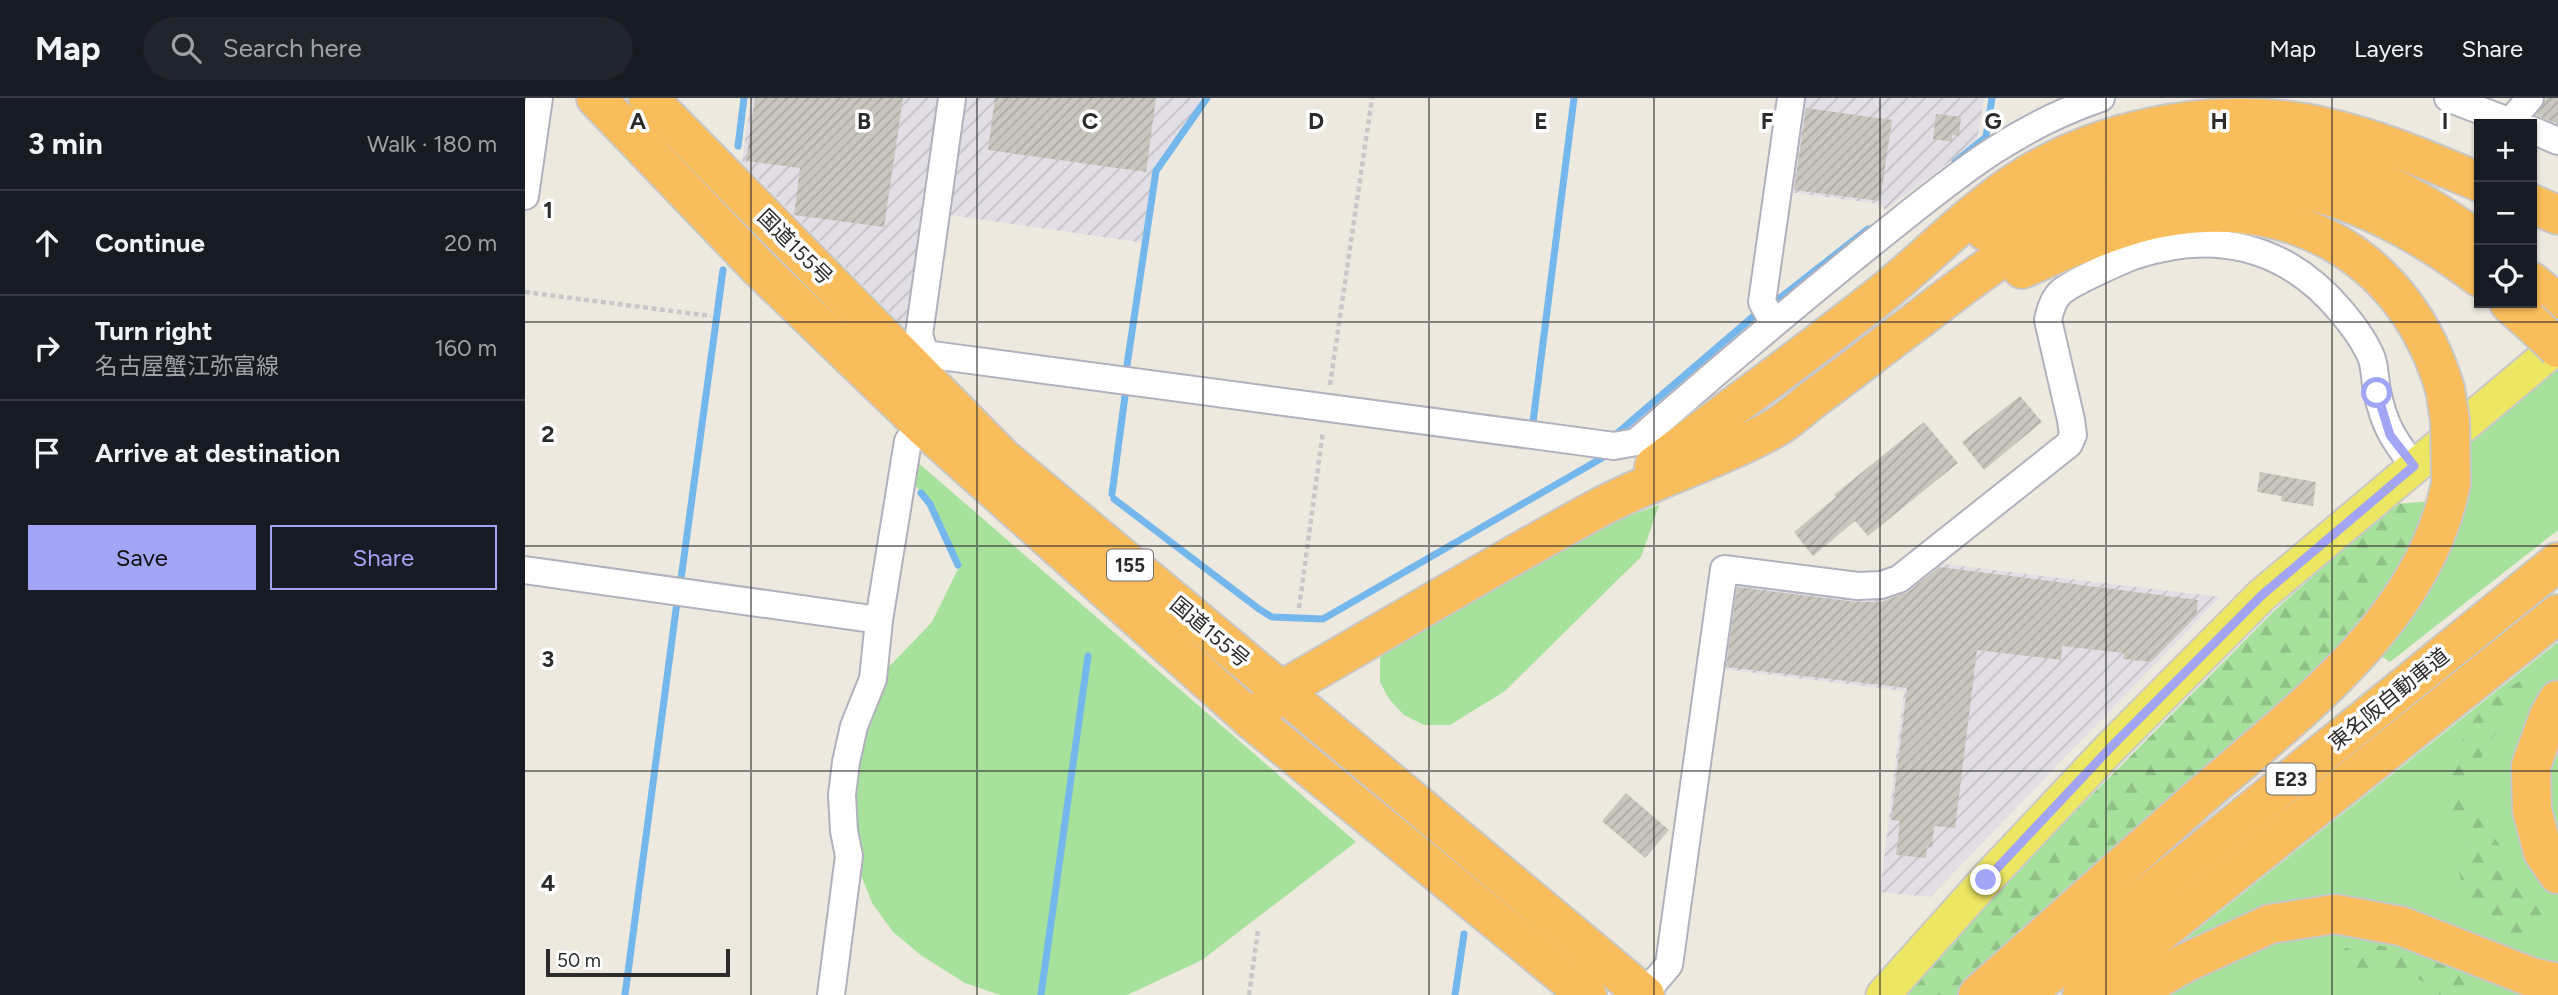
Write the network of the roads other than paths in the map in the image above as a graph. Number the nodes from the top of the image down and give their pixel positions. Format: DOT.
graph roads {
  1 [pos="539,98"];
  2 [pos="596,98"];
  3 [pos="648,98"];
  4 [pos="953,98"];
  5 [pos="1791,98"];
  6 [pos="2101,98"];
  7 [pos="2448,98"];
  8 [pos="2530,98"];
  9 [pos="2503,119"];
  10 [pos="2521,119"];
  11 [pos="2537,132"];
  12 [pos="2558,141"];
  13 [pos="2474,180"];
  14 [pos="525,196"];
  15 [pos="2537,206"];
  16 [pos="2558,215"];
  17 [pos="2474,238"];
  18 [pos="2474,274"];
  19 [pos="1879,296"];
  20 [pos="2537,303"];
  21 [pos="1773,323"];
  22 [pos="1908,327"];
  23 [pos="2558,347"];
  24 [pos="918,359"];
  25 [pos="923,426"];
  26 [pos="2414,466"];
  27 [pos="1597,509"];
  28 [pos="2558,562"];
  29 [pos="525,570"];
  30 [pos="2558,614"];
  31 [pos="879,620"];
  32 [pos="1280,691"];
  33 [pos="2558,700"];
  34 [pos="1253,721"];
  35 [pos="2558,874"];
  36 [pos="2558,983"];
  37 [pos="831,995"];
  38 [pos="1587,995"];
  39 [pos="1645,995"];
  40 [pos="1883,995"];
  41 [pos="1977,995"];
  42 [pos="2024,995"];
  43 [pos="2082,995"];
  44 [pos="2130,995"];
  1 -- 14 [label="street"];
  2 -- 25 [label="highway, 国道155号 / 155"];
  3 -- 24 [label="highway, 国道155号 / 155"];
  4 -- 24 [label="street"];
  5 -- 21 [label="street"];
  6 -- 21 [label="street"];
  7 -- 9 [label="street"];
  8 -- 10 [label="street"];
  11 -- 12 [label="street"];
  13 -- 19 [label="highway"];
  15 -- 16 [label="highway"];
  17 -- 19 [label="highway"];
  18 -- 22 [label="highway"];
  19 -- 27 [label="highway"];
  20 -- 23 [label="highway, bridge"];
  21 -- 24 [label="street"];
  22 -- 27 [label="highway"];
  22 -- 41 [label="highway, bridge"];
  23 -- 26 [label="main road"];
  24 -- 32 [label="highway, 国道155号 / 155"];
  25 -- 31 [label="street"];
  25 -- 34 [label="highway, 国道155号 / 155"];
  26 -- 39 [label="street"];
  26 -- 40 [label="main road"];
  27 -- 32 [label="highway"];
  28 -- 42 [label="highway, 東名阪自動車道 / E23"];
  29 -- 31 [label="street"];
  30 -- 43 [label="highway, 東名阪自動車道 / E23"];
  31 -- 37 [label="street"];
  32 -- 34 [label="highway"];
  32 -- 39 [label="highway, 国道155号 / 155"];
  33 -- 35 [label="highway"];
  34 -- 38 [label="highway, 国道155号 / 155"];
  36 -- 44 [label="highway"];
}
